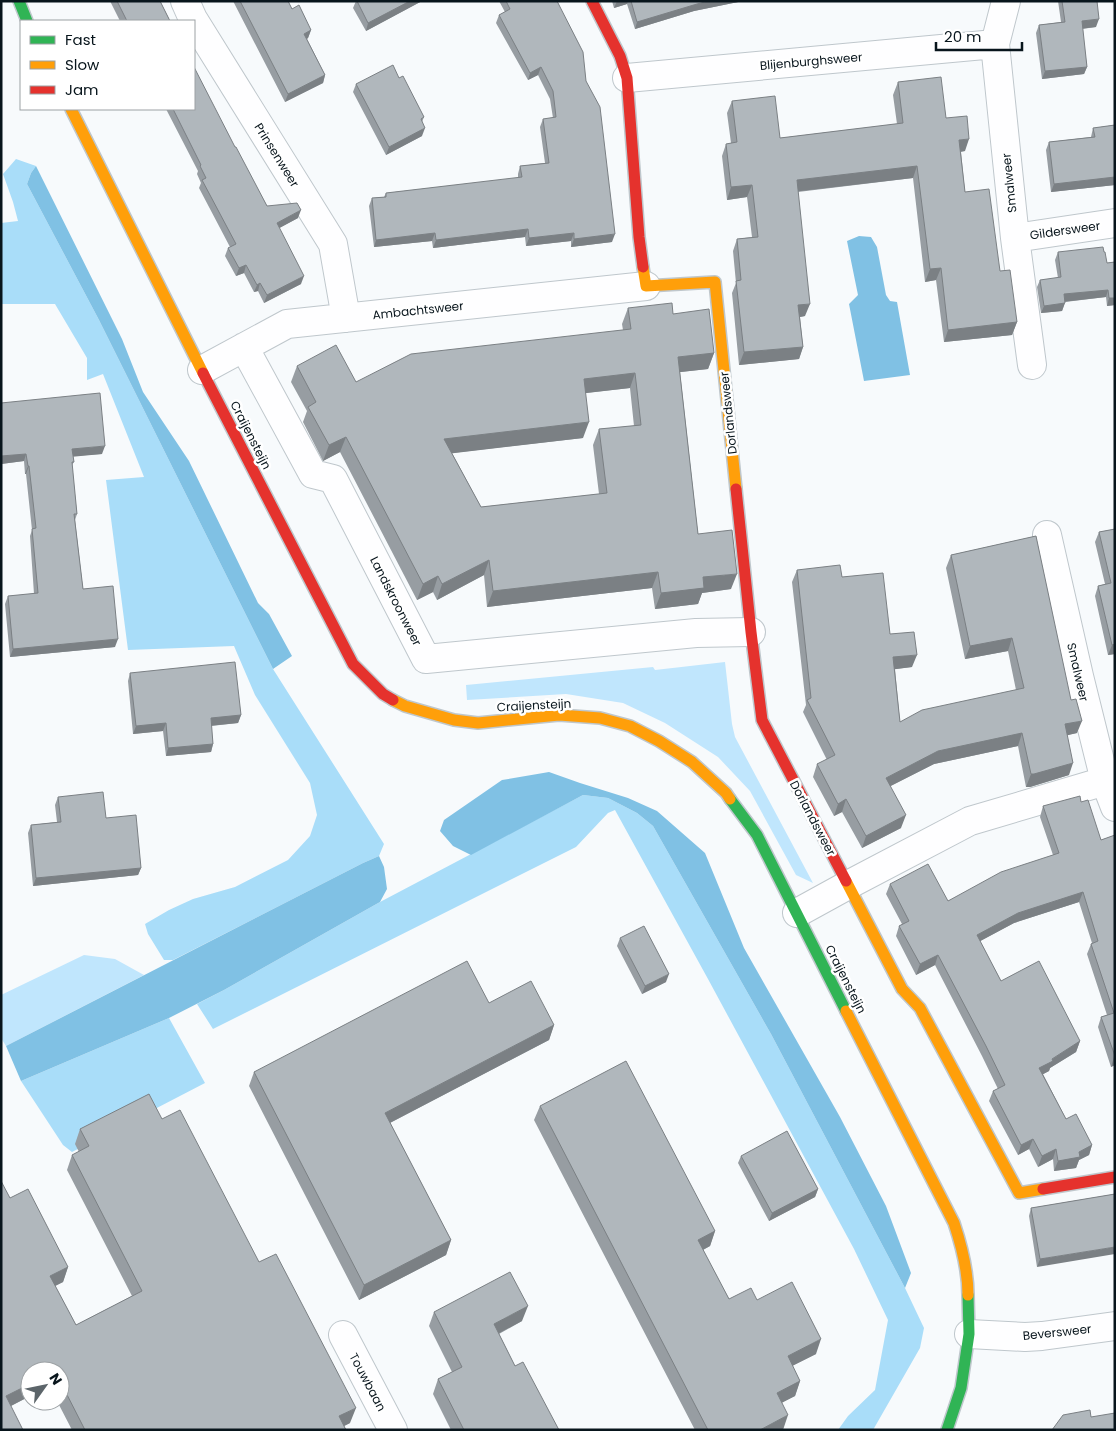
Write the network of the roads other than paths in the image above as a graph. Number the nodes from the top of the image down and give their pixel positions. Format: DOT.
graph roads {
  1 [pos="19,1"];
  2 [pos="185,1"];
  3 [pos="592,1"];
  4 [pos="1006,1"];
  5 [pos="28,20"];
  6 [pos="193,20"];
  7 [pos="195,23"];
  8 [pos="995,44"];
  9 [pos="627,78"];
  10 [pos="72,110"];
  11 [pos="1115,223"];
  12 [pos="1015,238"];
  13 [pos="646,286"];
  14 [pos="346,318"];
  15 [pos="244,347"];
  16 [pos="1032,365"];
  17 [pos="202,370"];
  18 [pos="1047,535"];
  19 [pos="751,632"];
  20 [pos="1105,782"];
  21 [pos="1115,807"];
  22 [pos="848,885"];
  23 [pos="797,913"];
  24 [pos="1115,1177"];
  25 [pos="1115,1326"];
  26 [pos="970,1334"];
  27 [pos="343,1335"];
  28 [pos="393,1430"];
  29 [pos="947,1430"];
  1 -- 5 [label="street"];
  2 -- 6 [label="street, Prinsenweer"];
  3 -- 9 [label="street"];
  4 -- 8 [label="street, Smalweer"];
  7 -- 14 [label="street, Prinsenweer"];
  8 -- 9 [label="street, Blijenburghsweer"];
  8 -- 12 [label="street, Smalweer"];
  9 -- 13 [label="street"];
  10 -- 17 [label="street, Craijensteijn"];
  11 -- 12 [label="street, Gildersweer"];
  12 -- 16 [label="street, Smalweer"];
  13 -- 14 [label="street, Ambachtsweer"];
  13 -- 19 [label="street, Dorlandsweer"];
  14 -- 15 [label="street, Ambachtsweer"];
  15 -- 17 [label="street, Ambachtsweer"];
  15 -- 19 [label="street, Landskroonweer"];
  17 -- 23 [label="street, Craijensteijn"];
  18 -- 20 [label="street, Smalweer"];
  19 -- 22 [label="street, Dorlandsweer"];
  20 -- 21 [label="street, Smalweer"];
  20 -- 22 [label="street"];
  22 -- 23 [label="street"];
  22 -- 24 [label="street, Dorlandsweer"];
  23 -- 26 [label="street, Craijensteijn"];
  25 -- 26 [label="street, Beversweer"];
  26 -- 29 [label="street, Craijensteijn"];
  27 -- 28 [label="street, Touwbaan"];
}
